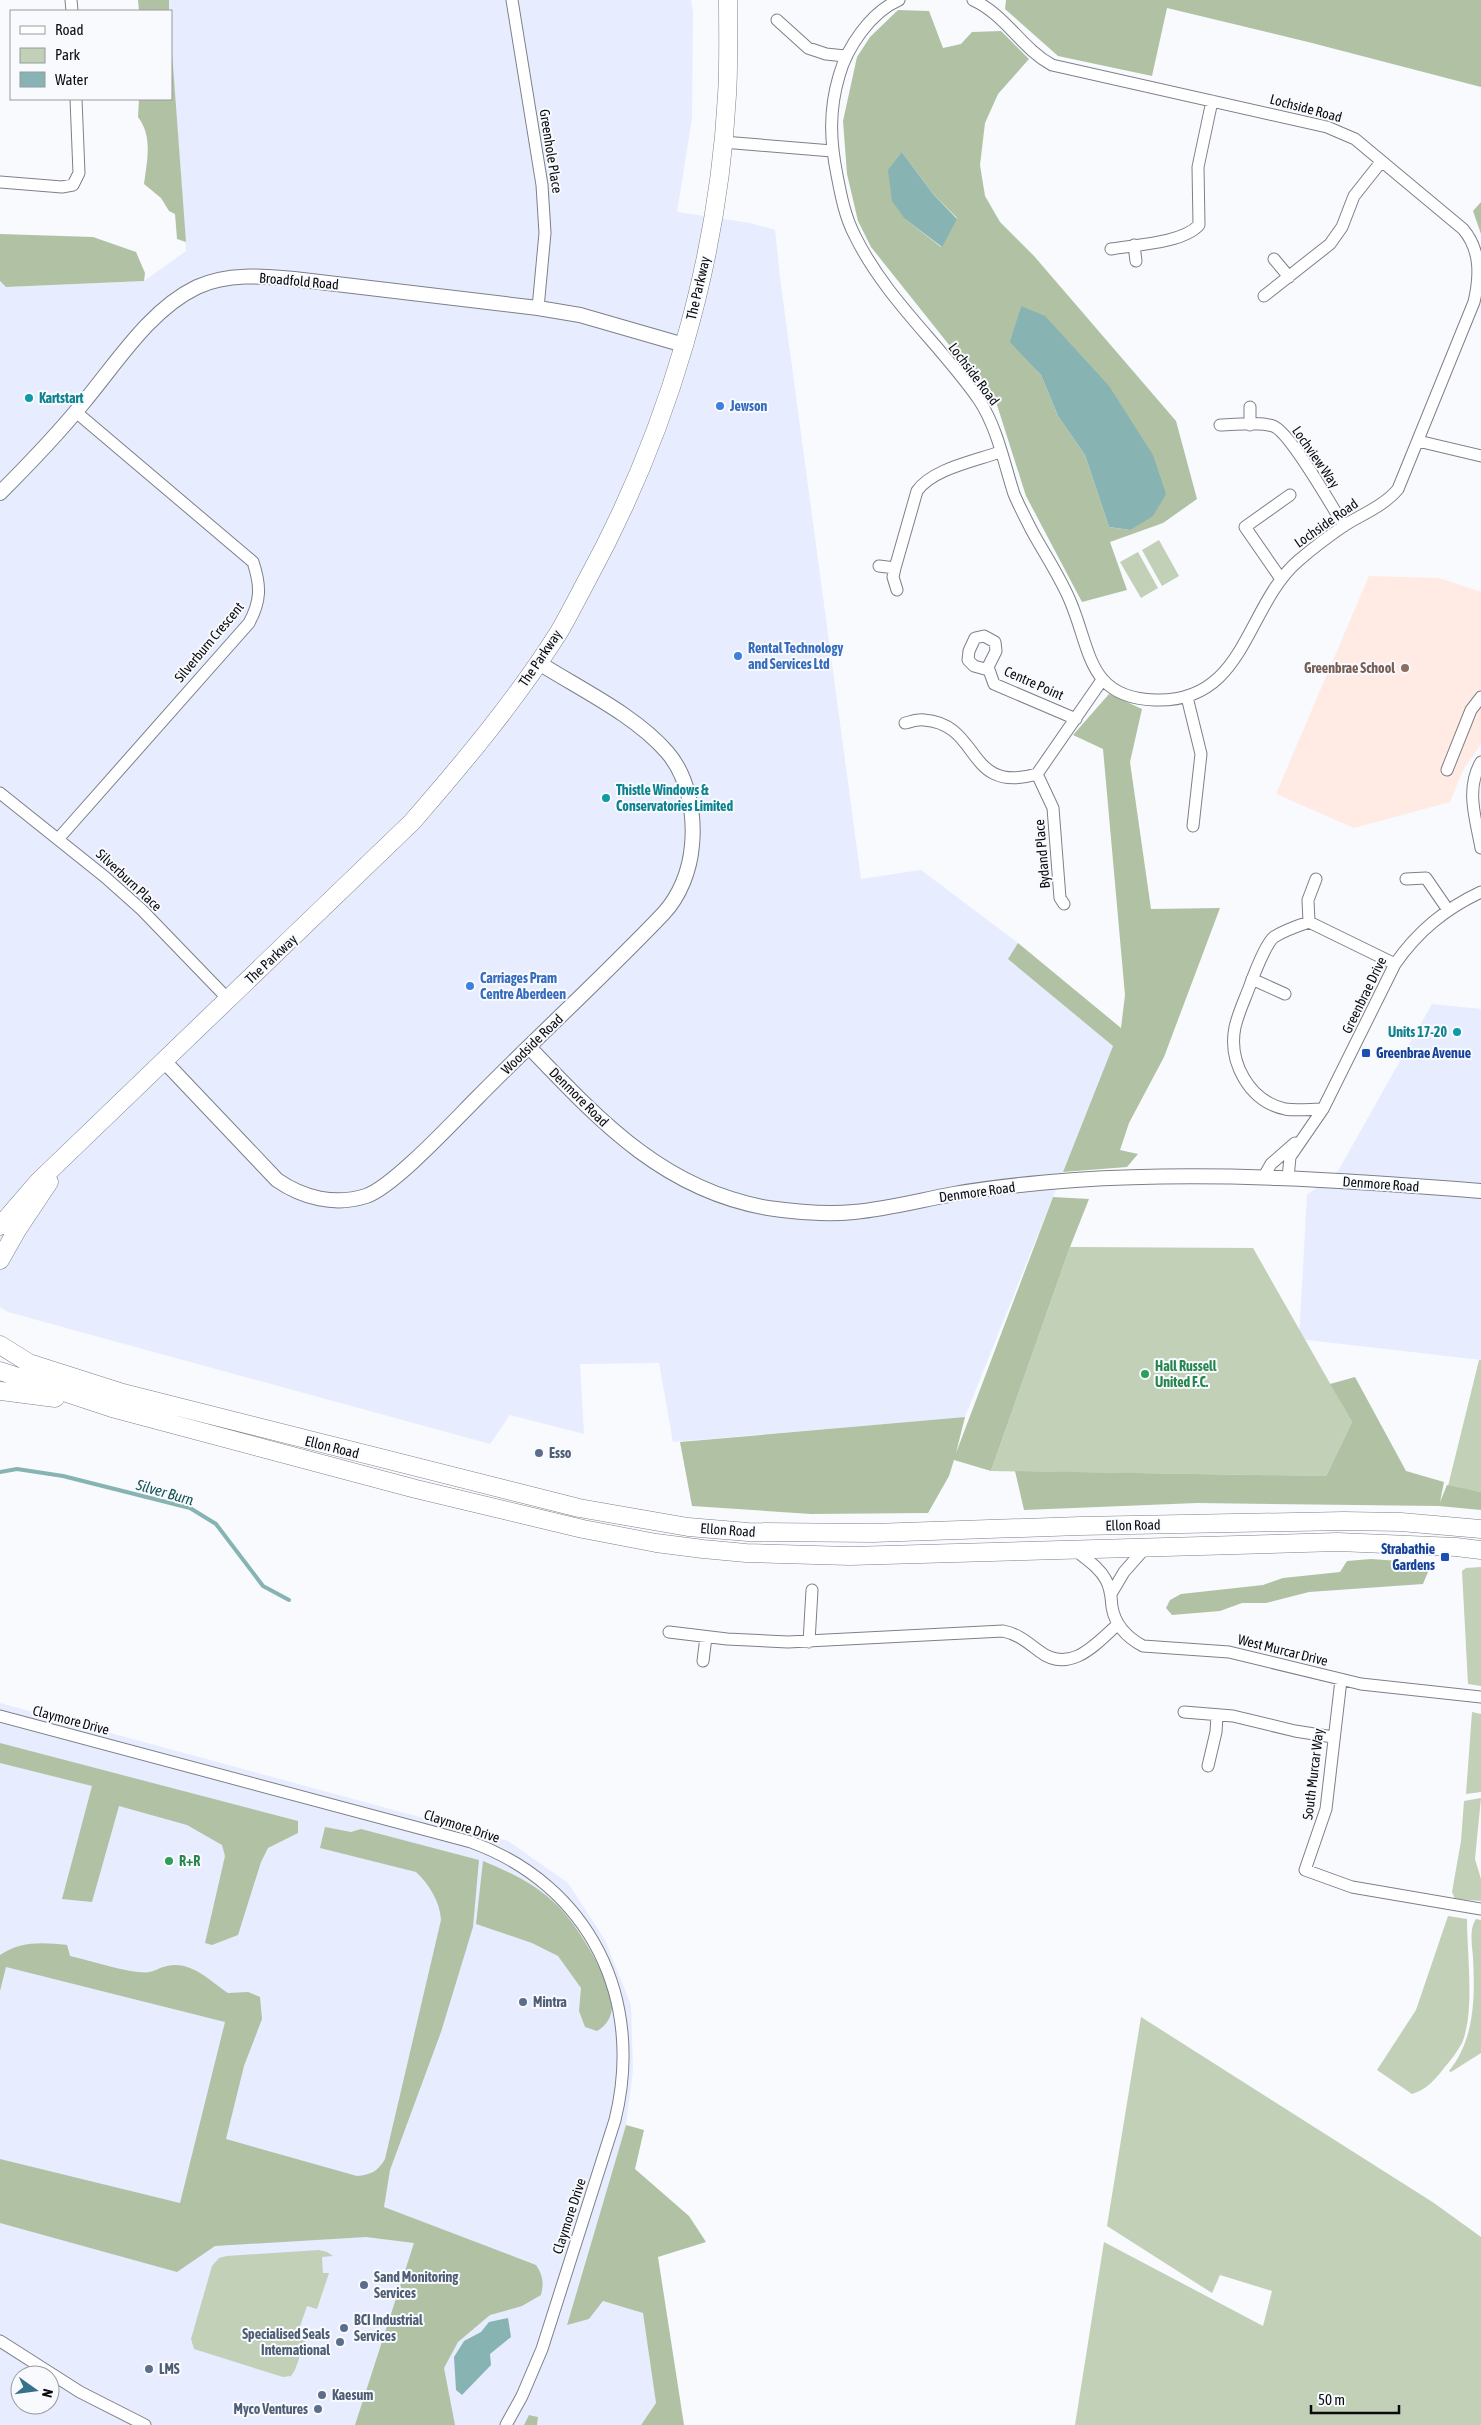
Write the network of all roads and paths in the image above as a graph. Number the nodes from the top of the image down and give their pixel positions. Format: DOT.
graph roads {
  1 [pos="512,0"];
  2 [pos="728,0"];
  3 [pos="897,0"];
  4 [pos="973,0"];
  5 [pos="777,20"];
  6 [pos="845,56"];
  7 [pos="76,100"];
  8 [pos="1212,101"];
  9 [pos="723,142"];
  10 [pos="832,151"];
  11 [pos="1381,162"];
  12 [pos="0,182"];
  13 [pos="1134,245"];
  14 [pos="1111,249"];
  15 [pos="1274,258"];
  16 [pos="1136,261"];
  17 [pos="1289,277"];
  18 [pos="1264,296"];
  19 [pos="538,308"];
  20 [pos="684,345"];
  21 [pos="1250,407"];
  22 [pos="76,412"];
  23 [pos="1220,425"];
  24 [pos="1250,425"];
  25 [pos="1418,440"];
  26 [pos="1000,452"];
  27 [pos="1481,456"];
  28 [pos="0,493"];
  29 [pos="1290,495"];
  30 [pos="1344,526"];
  31 [pos="879,566"];
  32 [pos="895,568"];
  33 [pos="1281,578"];
  34 [pos="897,590"];
  35 [pos="539,662"];
  36 [pos="988,667"];
  37 [pos="1102,680"];
  38 [pos="1186,697"];
  39 [pos="1481,697"];
  40 [pos="1076,719"];
  41 [pos="904,723"];
  42 [pos="1481,762"];
  43 [pos="1447,770"];
  44 [pos="1037,774"];
  45 [pos="0,793"];
  46 [pos="1193,826"];
  47 [pos="59,838"];
  48 [pos="1481,848"];
  49 [pos="1316,879"];
  50 [pos="1406,879"];
  51 [pos="1481,892"];
  52 [pos="1064,904"];
  53 [pos="1448,910"];
  54 [pos="1309,922"];
  55 [pos="1395,964"];
  56 [pos="1252,979"];
  57 [pos="1285,994"];
  58 [pos="228,999"];
  59 [pos="529,1047"];
  60 [pos="164,1061"];
  61 [pos="1323,1109"];
  62 [pos="1303,1137"];
  63 [pos="62,1160"];
  64 [pos="1263,1178"];
  65 [pos="1288,1178"];
  66 [pos="1481,1192"];
  67 [pos="0,1226"];
  68 [pos="0,1260"];
  69 [pos="0,1345"];
  70 [pos="0,1371"];
  71 [pos="0,1390"];
  72 [pos="112,1408"];
  73 [pos="1481,1529"];
  74 [pos="1146,1546"];
  75 [pos="1075,1550"];
  76 [pos="1481,1550"];
  77 [pos="812,1590"];
  78 [pos="1111,1594"];
  79 [pos="1118,1624"];
  80 [pos="669,1632"];
  81 [pos="706,1637"];
  82 [pos="809,1642"];
  83 [pos="703,1661"];
  84 [pos="1341,1680"];
  85 [pos="1481,1697"];
  86 [pos="1184,1712"];
  87 [pos="1217,1715"];
  88 [pos="0,1716"];
  89 [pos="1333,1737"];
  90 [pos="1208,1766"];
  91 [pos="1481,1909"];
  92 [pos="0,2341"];
  93 [pos="145,2425"];
  94 [pos="506,2425"];
  1 -- 19 [label="street, Greenhole Place"];
  2 -- 9 [label="main road, The Parkway"];
  3 -- 6 [label="street, Lochside Road"];
  4 -- 8 [label="street, Lochside Road"];
  5 -- 6 [label="street"];
  6 -- 10 [label="street, Lochside Road"];
  7 -- 12 [label="street"];
  8 -- 11 [label="street, Lochside Road"];
  8 -- 13 [label="street"];
  9 -- 10 [label="street"];
  9 -- 20 [label="main road, The Parkway"];
  10 -- 26 [label="street, Lochside Road"];
  11 -- 17 [label="street"];
  11 -- 25 [label="street, Lochside Road"];
  13 -- 14 [label="street"];
  13 -- 16 [label="street"];
  15 -- 17 [label="street"];
  17 -- 18 [label="street"];
  19 -- 20 [label="street, Broadfold Road"];
  19 -- 22 [label="street, Broadfold Road"];
  20 -- 35 [label="main road, The Parkway"];
  21 -- 24 [label="street"];
  22 -- 28 [label="street, Broadfold Road"];
  22 -- 47 [label="street, Silverburn Crescent"];
  23 -- 24 [label="street, Lochview Way"];
  24 -- 30 [label="street, Lochview Way"];
  25 -- 27 [label="street"];
  25 -- 30 [label="street, Lochside Road"];
  26 -- 32 [label="street"];
  26 -- 37 [label="street, Lochside Road"];
  29 -- 33 [label="street"];
  30 -- 33 [label="street, Lochside Road"];
  31 -- 32 [label="street"];
  32 -- 34 [label="street"];
  33 -- 38 [label="street, Lochside Road"];
  35 -- 58 [label="main road, The Parkway"];
  35 -- 59 [label="street, Woodside Road"];
  36 -- 40 [label="street, Centre Point"];
  37 -- 38 [label="street, Lochside Road"];
  37 -- 40 [label="street"];
  38 -- 46 [label="street"];
  39 -- 43 [label="street"];
  40 -- 44 [label="street"];
  41 -- 44 [label="street"];
  42 -- 48 [label="street"];
  44 -- 52 [label="street, Bydand Place"];
  45 -- 47 [label="street, Silverburn Place"];
  47 -- 58 [label="street, Silverburn Place"];
  49 -- 54 [label="street"];
  50 -- 53 [label="street"];
  51 -- 53 [label="street, Greenbrae Drive"];
  53 -- 55 [label="street, Greenbrae Drive"];
  54 -- 55 [label="street"];
  54 -- 56 [label="street"];
  55 -- 61 [label="street, Greenbrae Drive"];
  56 -- 57 [label="street"];
  56 -- 61 [label="street"];
  58 -- 60 [label="main road, The Parkway"];
  59 -- 60 [label="street, Woodside Road"];
  59 -- 64 [label="street, Denmore Road"];
  60 -- 63 [label="main road, The Parkway"];
  61 -- 62 [label="street, Greenbrae Drive"];
  62 -- 64 [label="street, Greenbrae Drive"];
  62 -- 65 [label="street, Greenbrae Drive"];
  63 -- 67 [label="main road, The Parkway"];
  63 -- 68 [label="main road, The Parkway"];
  64 -- 65 [label="street, Denmore Road"];
  65 -- 66 [label="street, Denmore Road"];
  69 -- 73 [label="main road, Ellon Road"];
  70 -- 72 [label="main road, Ellon Road"];
  71 -- 72 [label="main road"];
  72 -- 75 [label="main road, Ellon Road"];
  74 -- 75 [label="main road, Ellon Road"];
  74 -- 76 [label="main road, Ellon Road"];
  74 -- 78 [label="street"];
  75 -- 78 [label="street"];
  77 -- 82 [label="street"];
  78 -- 79 [label="street"];
  79 -- 82 [label="street"];
  79 -- 84 [label="street, West Murcar Drive"];
  80 -- 81 [label="street"];
  81 -- 82 [label="street"];
  81 -- 83 [label="street"];
  84 -- 85 [label="street, West Murcar Drive"];
  84 -- 89 [label="street, South Murcar Way"];
  86 -- 87 [label="street"];
  87 -- 89 [label="street"];
  87 -- 90 [label="street"];
  88 -- 94 [label="street, Claymore Drive"];
  89 -- 91 [label="street, South Murcar Way"];
  92 -- 93 [label="street"];
}
